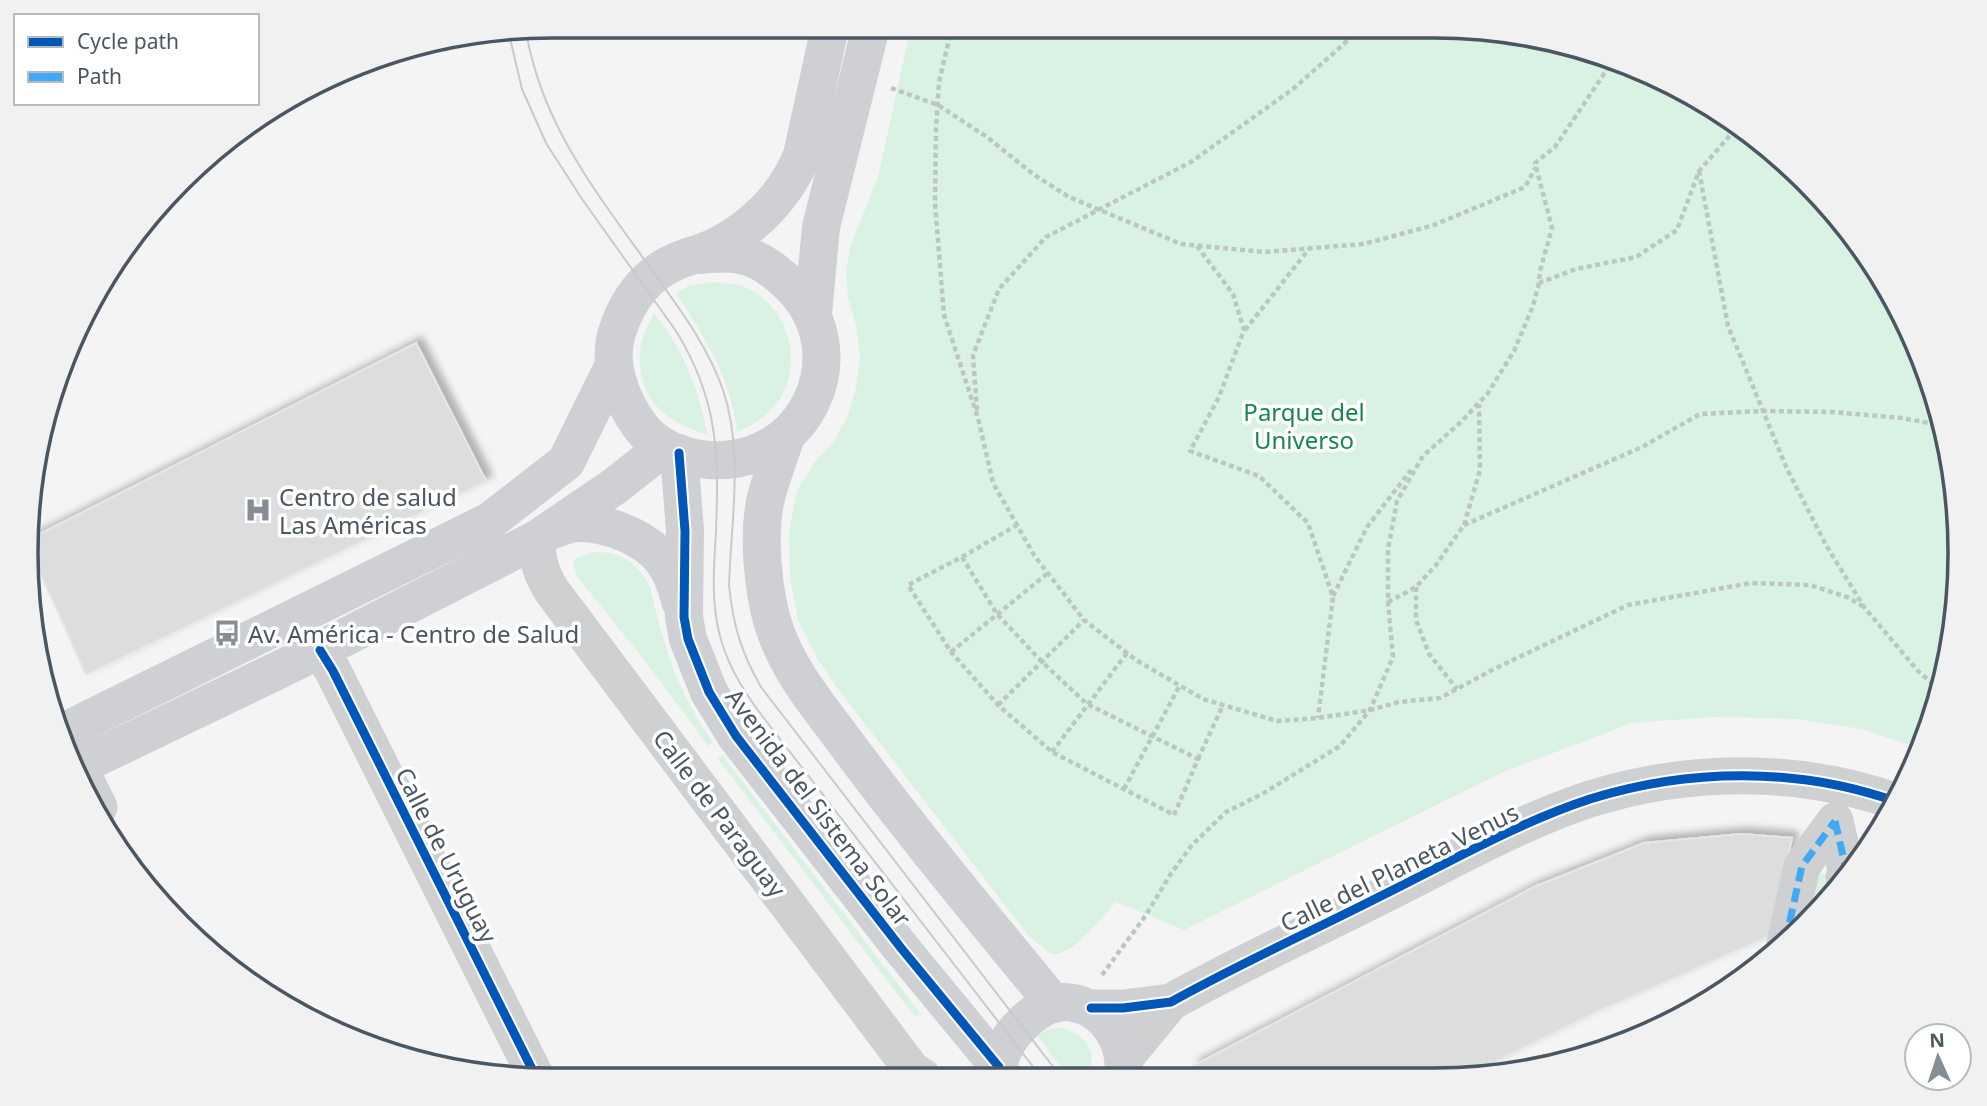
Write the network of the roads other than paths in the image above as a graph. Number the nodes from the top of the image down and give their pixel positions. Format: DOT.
graph roads {
  1 [pos="828,38"];
  2 [pos="868,38"];
  3 [pos="697,255"];
  4 [pos="813,314"];
  5 [pos="614,365"];
  6 [pos="786,436"];
  7 [pos="671,450"];
  8 [pos="545,534"];
  9 [pos="684,617"];
  10 [pos="320,650"];
  11 [pos="70,729"];
  12 [pos="84,764"];
  13 [pos="1886,799"];
  14 [pos="1845,863"];
  15 [pos="1789,925"];
  16 [pos="1082,996"];
  17 [pos="1171,1002"];
  18 [pos="531,1067"];
  19 [pos="910,1068"];
  20 [pos="995,1068"];
  21 [pos="999,1068"];
  22 [pos="1125,1068"];
  23 [pos="1126,1068"];
  1 -- 3 [label="main road"];
  2 -- 4 [label="main road"];
  3 -- 4 [label="main road"];
  3 -- 5 [label="main road"];
  4 -- 6 [label="main road"];
  5 -- 7 [label="main road"];
  5 -- 11 [label="main road"];
  6 -- 7 [label="main road"];
  6 -- 16 [label="main road"];
  7 -- 8 [label="main road"];
  7 -- 9 [label="main road, Avenida del Sistema Solar"];
  8 -- 9 [label="main road"];
  8 -- 10 [label="main road"];
  8 -- 19 [label="street, Calle de Paraguay"];
  9 -- 20 [label="main road, Avenida del Sistema Solar"];
  10 -- 12 [label="main road"];
  10 -- 18 [label="street, Calle de Uruguay"];
  13 -- 17 [label="street, Calle del Planeta Venus"];
  14 -- 15 [label="street"];
  16 -- 17 [label="street, Calle del Planeta Venus"];
  16 -- 21 [label="main road"];
  16 -- 22 [label="main road"];
  17 -- 23 [label="street, Calle del Planeta Venus"];
}
